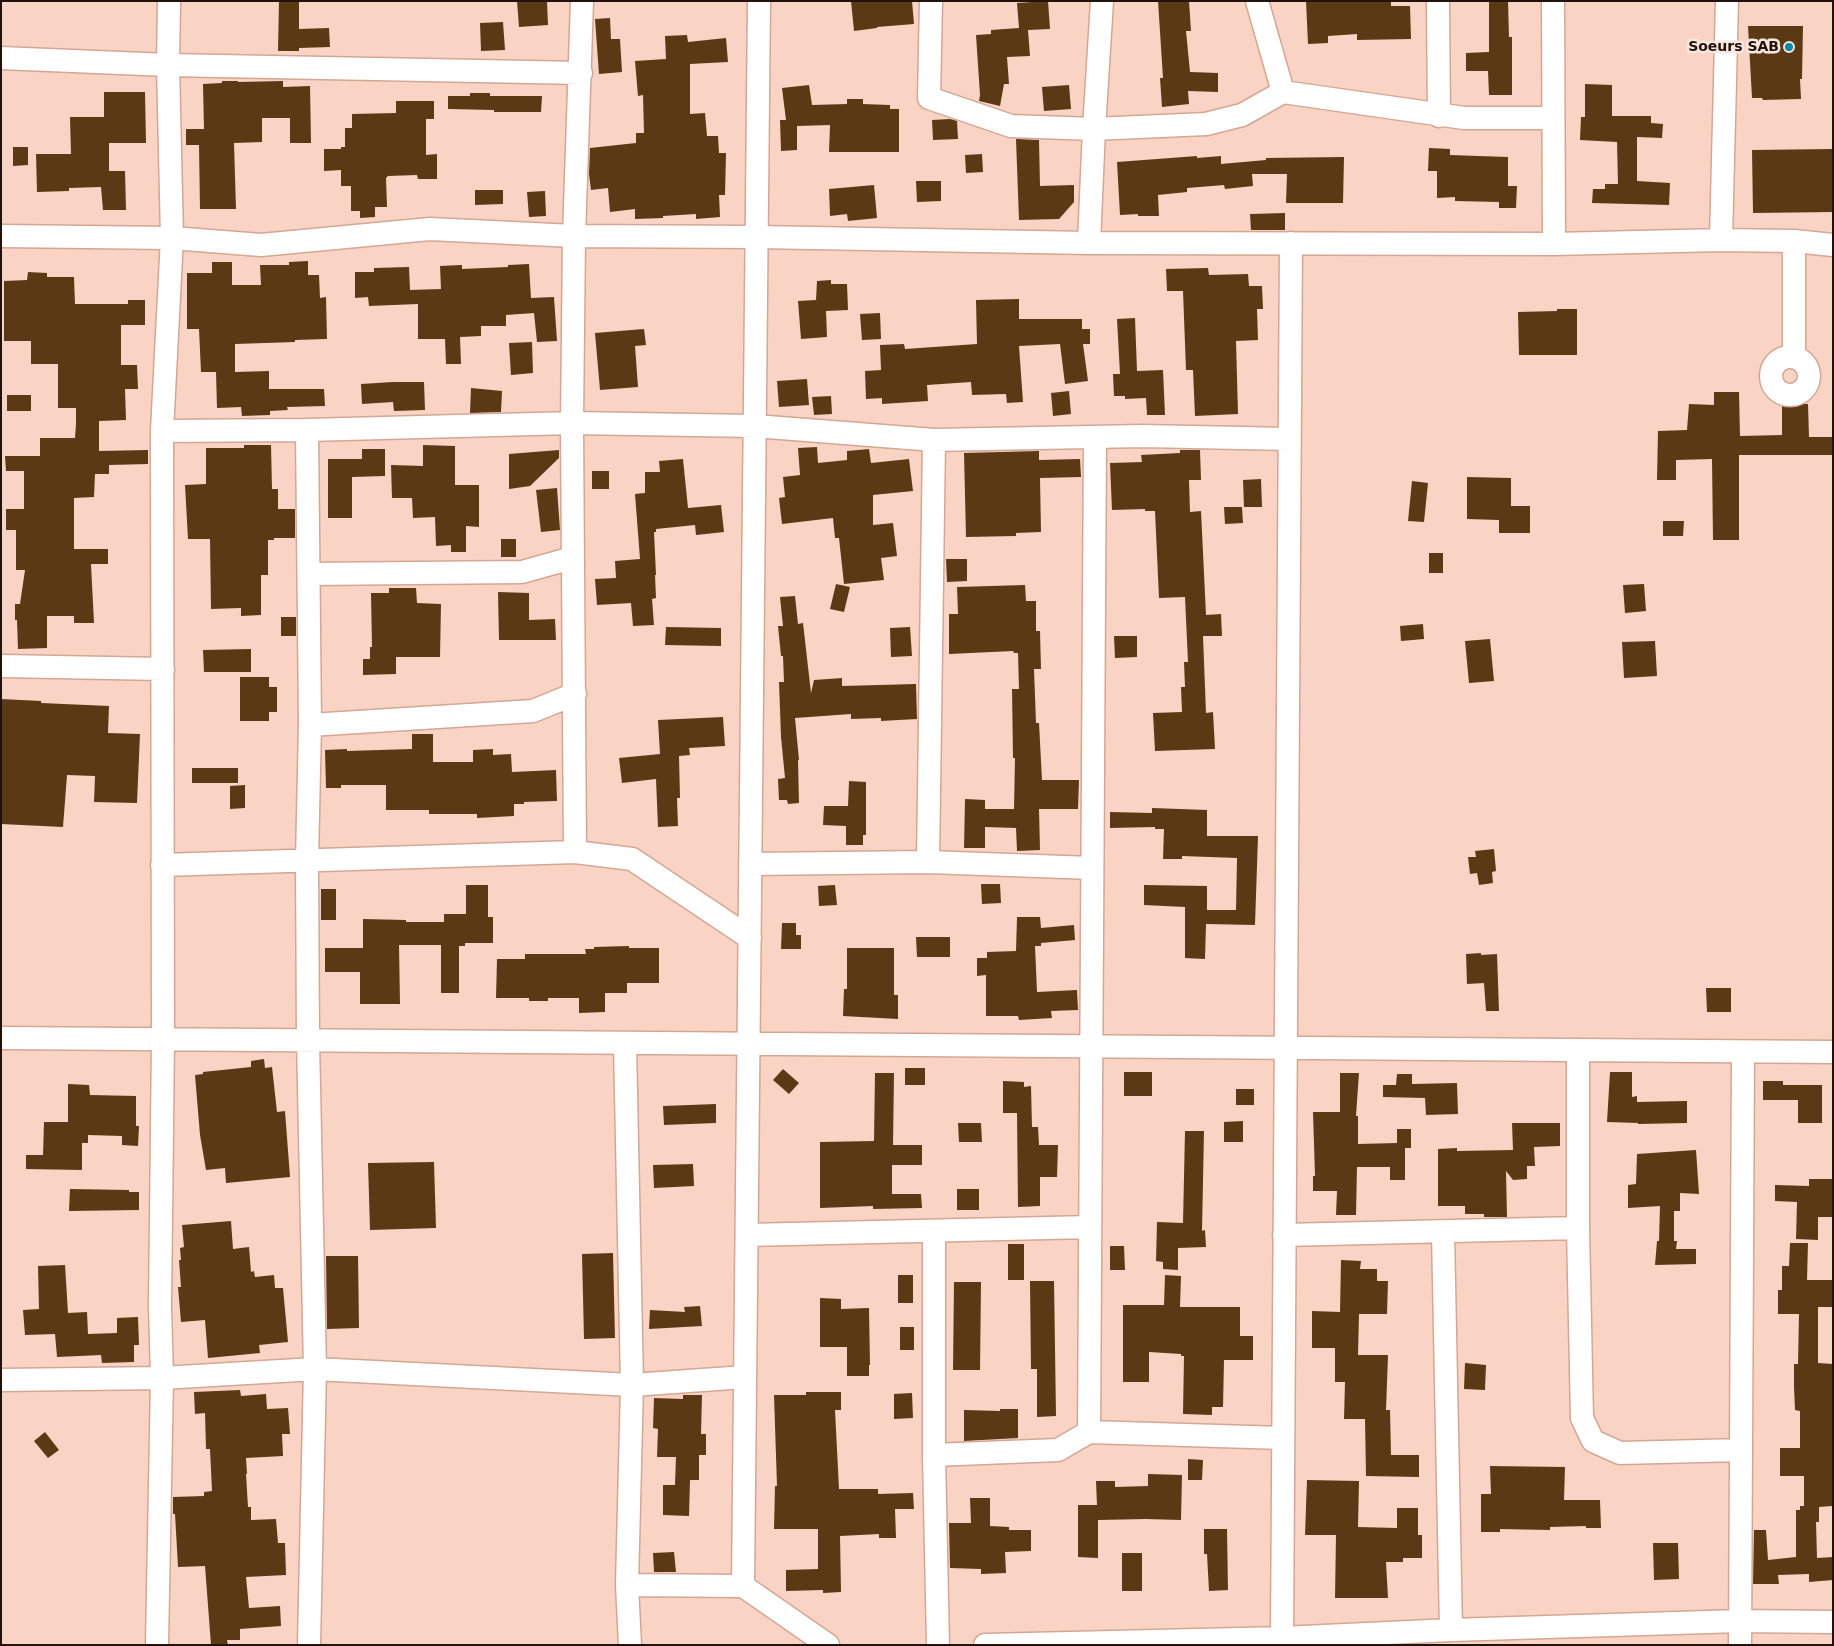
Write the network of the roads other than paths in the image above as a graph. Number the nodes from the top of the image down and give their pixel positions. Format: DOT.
graph roads {
  1 [pos="169,1"];
  2 [pos="582,1"];
  3 [pos="759,1"];
  4 [pos="931,1"];
  5 [pos="1102,1"];
  6 [pos="1257,1"];
  7 [pos="1438,1"];
  8 [pos="1553,1"];
  9 [pos="1727,1"];
  10 [pos="1,58"];
  11 [pos="168,65"];
  12 [pos="581,73"];
  13 [pos="1283,92"];
  14 [pos="1439,116"];
  15 [pos="1552,118"];
  16 [pos="1094,129"];
  17 [pos="1,236"];
  18 [pos="574,236"];
  19 [pos="756,237"];
  20 [pos="172,238"];
  21 [pos="1721,240"];
  22 [pos="1794,242"];
  23 [pos="1089,243"];
  24 [pos="1291,243"];
  25 [pos="1554,244"];
  26 [pos="1833,245"];
  27 [pos="1794,356"];
  28 [pos="572,423"];
  29 [pos="755,426"];
  30 [pos="307,430"];
  31 [pos="162,431"];
  32 [pos="1095,437"];
  33 [pos="1289,439"];
  34 [pos="934,440"];
  35 [pos="572,558"];
  36 [pos="309,574"];
  37 [pos="1,666"];
  38 [pos="163,669"];
  39 [pos="575,694"];
  40 [pos="310,726"];
  41 [pos="575,852"];
  42 [pos="307,860"];
  43 [pos="928,862"];
  44 [pos="750,864"];
  45 [pos="162,865"];
  46 [pos="1092,868"];
  47 [pos="750,938"];
  48 [pos="1,1038"];
  49 [pos="163,1039"];
  50 [pos="308,1040"];
  51 [pos="625,1043"];
  52 [pos="749,1044"];
  53 [pos="1091,1046"];
  54 [pos="1286,1048"];
  55 [pos="1578,1050"];
  56 [pos="1743,1052"];
  57 [pos="1833,1052"];
  58 [pos="1090,1227"];
  59 [pos="1578,1228"];
  60 [pos="934,1231"];
  61 [pos="1443,1232"];
  62 [pos="747,1235"];
  63 [pos="1284,1236"];
  64 [pos="315,1369"];
  65 [pos="745,1377"];
  66 [pos="162,1378"];
  67 [pos="1,1380"];
  68 [pos="632,1385"];
  69 [pos="1089,1432"];
  70 [pos="1283,1438"];
  71 [pos="1741,1450"];
  72 [pos="934,1455"];
  73 [pos="628,1585"];
  74 [pos="744,1586"];
  75 [pos="1740,1621"];
  76 [pos="1833,1622"];
  77 [pos="1451,1630"];
  78 [pos="1282,1638"];
  79 [pos="157,1645"];
  80 [pos="308,1645"];
  81 [pos="630,1645"];
  82 [pos="828,1645"];
  83 [pos="938,1645"];
  84 [pos="985,1645"];
  85 [pos="1740,1645"];
  1 -- 11 [label="street"];
  2 -- 12 [label="street"];
  3 -- 19 [label="street"];
  4 -- 16 [label="street"];
  5 -- 16 [label="street"];
  6 -- 13 [label="street"];
  7 -- 14 [label="street"];
  8 -- 15 [label="street"];
  9 -- 21 [label="street"];
  10 -- 11 [label="street"];
  11 -- 12 [label="street"];
  11 -- 20 [label="street"];
  12 -- 18 [label="street"];
  13 -- 14 [label="street"];
  13 -- 16 [label="street"];
  14 -- 15 [label="street"];
  15 -- 25 [label="street"];
  16 -- 23 [label="street"];
  17 -- 20 [label="street"];
  18 -- 19 [label="street"];
  18 -- 20 [label="street"];
  18 -- 28 [label="street"];
  19 -- 23 [label="street"];
  19 -- 29 [label="street"];
  20 -- 31 [label="street"];
  21 -- 22 [label="street"];
  21 -- 25 [label="street"];
  22 -- 26 [label="street"];
  22 -- 27 [label="street"];
  23 -- 24 [label="street"];
  24 -- 25 [label="street"];
  24 -- 33 [label="street"];
  28 -- 29 [label="street"];
  28 -- 30 [label="street"];
  28 -- 35 [label="street"];
  29 -- 34 [label="street"];
  29 -- 44 [label="street"];
  30 -- 31 [label="street"];
  30 -- 36 [label="street"];
  31 -- 38 [label="street"];
  32 -- 33 [label="street"];
  32 -- 34 [label="street"];
  32 -- 46 [label="street"];
  33 -- 54 [label="street"];
  34 -- 43 [label="street"];
  35 -- 36 [label="street"];
  35 -- 39 [label="street"];
  36 -- 40 [label="street"];
  37 -- 38 [label="street"];
  38 -- 45 [label="street"];
  39 -- 40 [label="street"];
  39 -- 41 [label="street"];
  40 -- 42 [label="street"];
  41 -- 42 [label="street"];
  41 -- 47 [label="street"];
  42 -- 45 [label="street"];
  42 -- 50 [label="street"];
  43 -- 44 [label="street"];
  43 -- 46 [label="street"];
  44 -- 47 [label="street"];
  45 -- 49 [label="street"];
  46 -- 53 [label="street"];
  47 -- 52 [label="street"];
  48 -- 49 [label="street"];
  49 -- 50 [label="street"];
  49 -- 66 [label="street"];
  50 -- 51 [label="street"];
  50 -- 64 [label="street"];
  51 -- 52 [label="street"];
  51 -- 68 [label="street"];
  52 -- 53 [label="street"];
  52 -- 62 [label="street"];
  53 -- 54 [label="street"];
  53 -- 58 [label="street"];
  54 -- 55 [label="street"];
  54 -- 63 [label="street"];
  55 -- 56 [label="street"];
  55 -- 59 [label="street"];
  56 -- 57 [label="street"];
  56 -- 71 [label="street"];
  58 -- 60 [label="street"];
  58 -- 69 [label="street"];
  59 -- 61 [label="street"];
  59 -- 71 [label="street"];
  60 -- 62 [label="street"];
  60 -- 72 [label="street"];
  61 -- 63 [label="street"];
  61 -- 77 [label="street"];
  62 -- 65 [label="street"];
  63 -- 70 [label="street"];
  64 -- 66 [label="street"];
  64 -- 68 [label="street"];
  64 -- 80 [label="street"];
  65 -- 68 [label="street"];
  65 -- 74 [label="street"];
  66 -- 67 [label="street"];
  66 -- 79 [label="street"];
  68 -- 73 [label="street"];
  69 -- 70 [label="street"];
  69 -- 72 [label="street"];
  70 -- 78 [label="street"];
  71 -- 75 [label="street"];
  72 -- 83 [label="street"];
  73 -- 74 [label="street"];
  73 -- 81 [label="street"];
  74 -- 82 [label="street"];
  75 -- 76 [label="street"];
  75 -- 77 [label="street"];
  75 -- 85 [label="street"];
  77 -- 78 [label="street"];
  78 -- 84 [label="street"];
}
